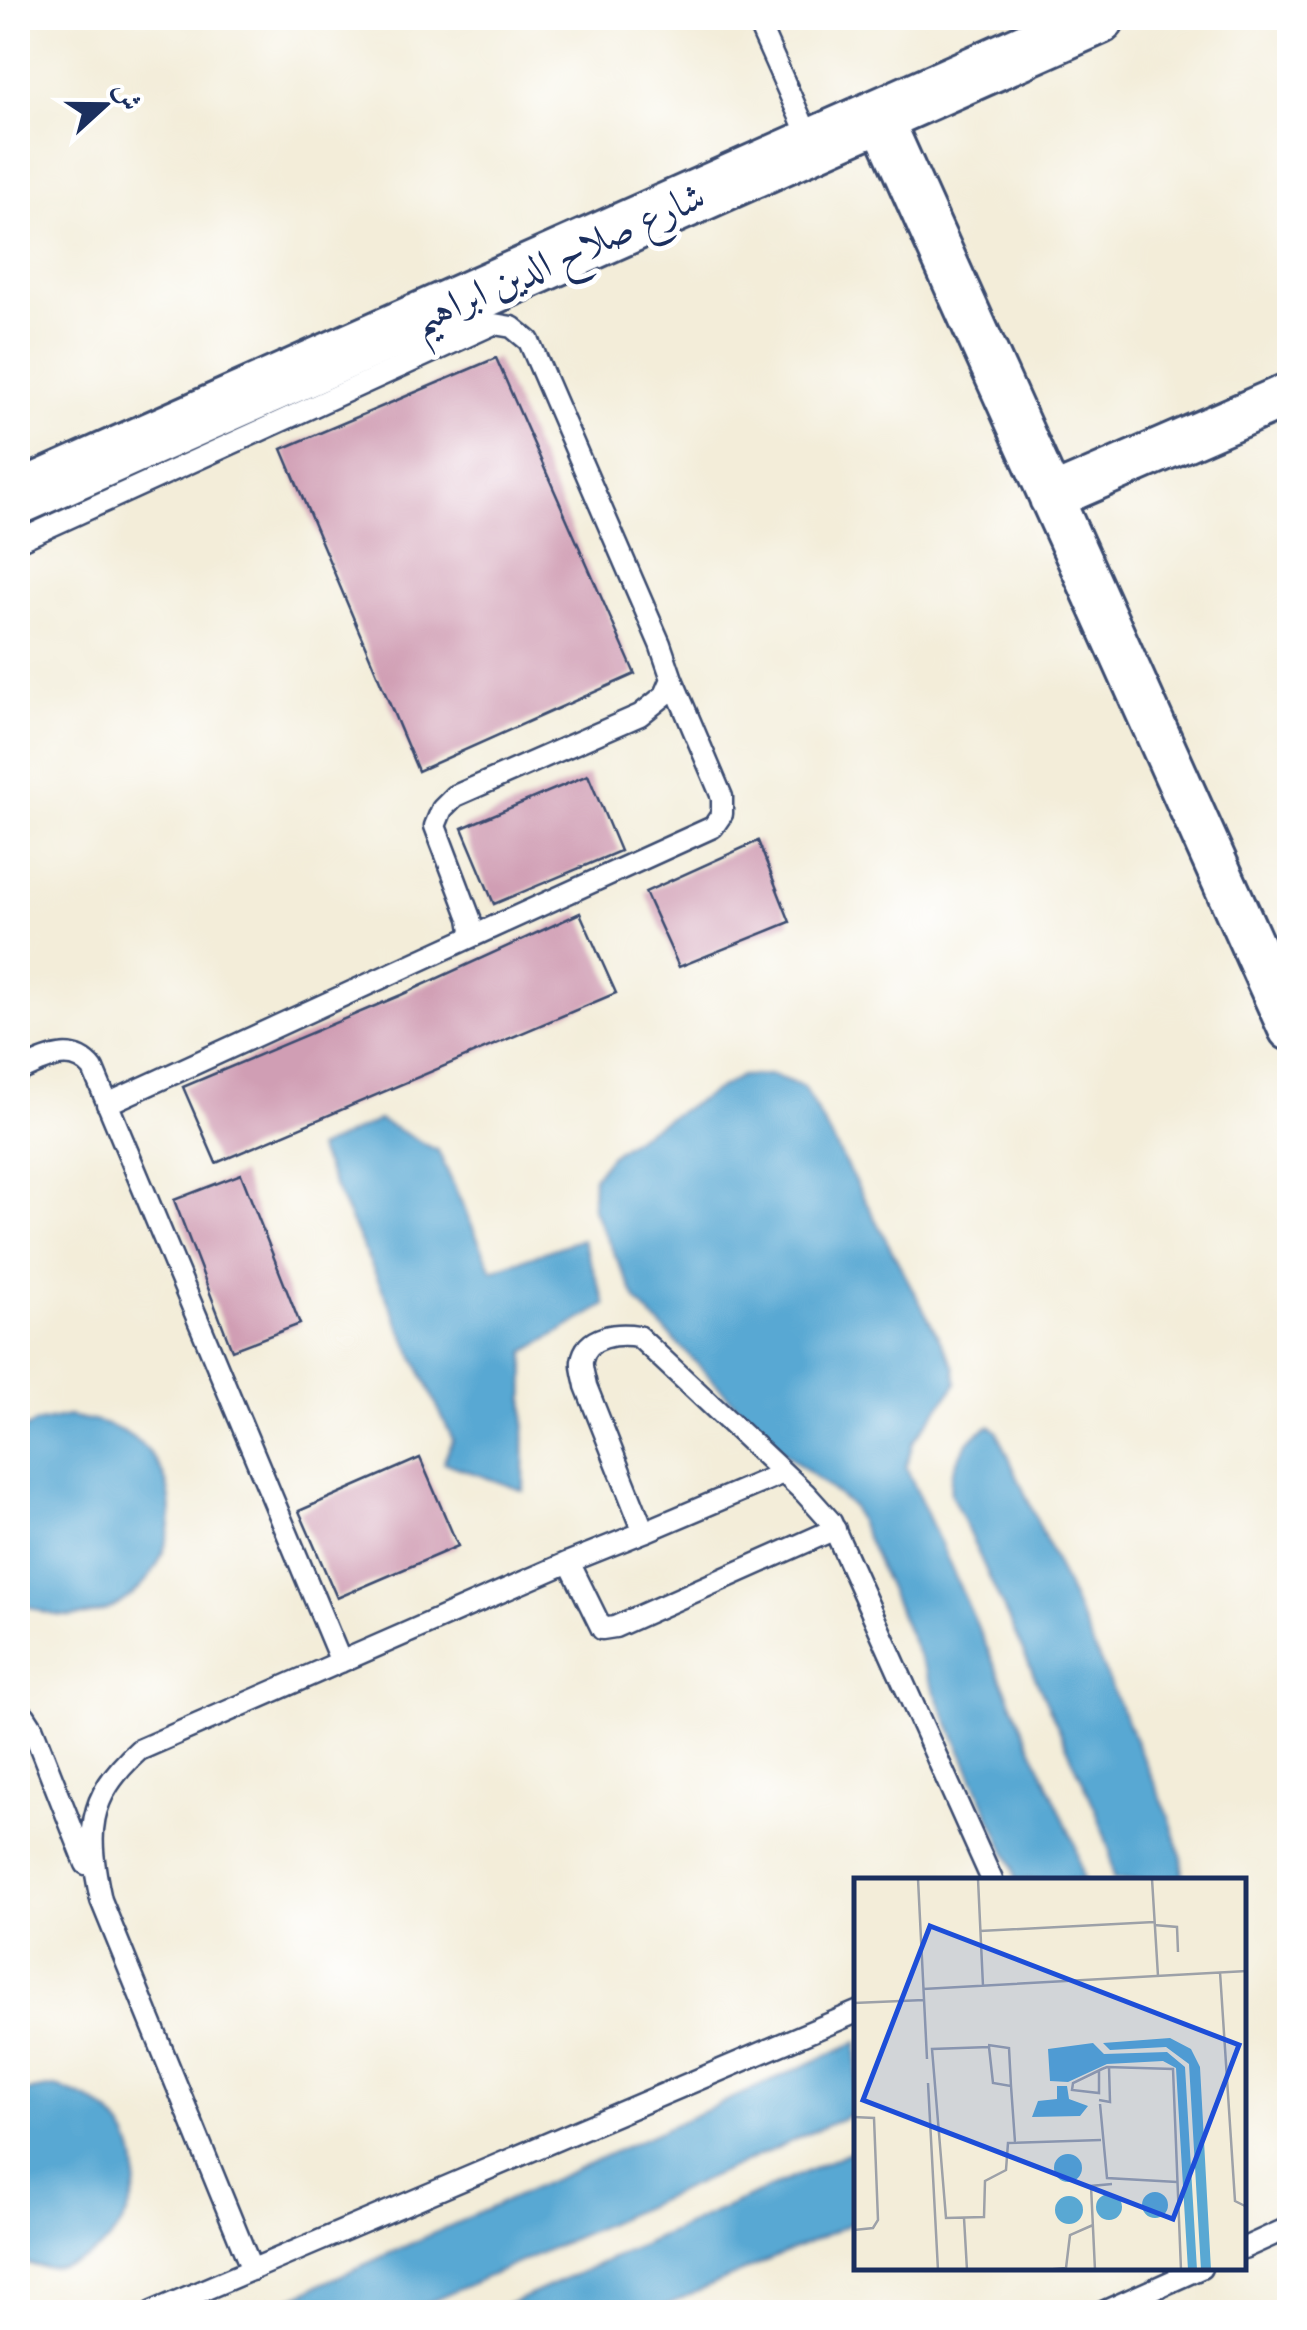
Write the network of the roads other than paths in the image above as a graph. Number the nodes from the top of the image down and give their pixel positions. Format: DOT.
graph roads {
  1 [pos="756,18"];
  2 [pos="1098,18"];
  3 [pos="879,114"];
  4 [pos="812,144"];
  5 [pos="1290,394"];
  6 [pos="18,498"];
  7 [pos="1051,498"];
  8 [pos="18,541"];
  9 [pos="672,679"];
  10 [pos="469,938"];
  11 [pos="1290,1030"];
  12 [pos="18,1072"];
  13 [pos="107,1104"];
  14 [pos="783,1473"];
  15 [pos="835,1529"];
  16 [pos="644,1532"];
  17 [pos="570,1562"];
  18 [pos="341,1662"];
  19 [pos="18,1715"];
  20 [pos="991,1878"];
  21 [pos="100,1900"];
  22 [pos="854,2013"];
  23 [pos="1290,2227"];
  24 [pos="1247,2247"];
  25 [pos="252,2270"];
  26 [pos="1197,2270"];
  27 [pos="152,2312"];
  28 [pos="1103,2312"];
  1 -- 4 [label="lane"];
  2 -- 3 [label="street, شارع صلاح الدين ابراهيم"];
  3 -- 4 [label="street, شارع صلاح الدين ابراهيم"];
  3 -- 7 [label="street"];
  4 -- 6 [label="street, شارع صلاح الدين ابراهيم"];
  5 -- 7 [label="street"];
  7 -- 11 [label="street"];
  8 -- 9 [label="lane"];
  9 -- 10 [label="lane"];
  9 -- 10 [label="lane"];
  10 -- 13 [label="lane"];
  12 -- 13 [label="lane"];
  13 -- 18 [label="lane"];
  14 -- 15 [label="lane"];
  14 -- 16 [label="lane"];
  14 -- 16 [label="lane"];
  15 -- 17 [label="lane"];
  15 -- 20 [label="lane"];
  16 -- 17 [label="lane"];
  17 -- 18 [label="lane"];
  18 -- 21 [label="lane"];
  19 -- 21 [label="lane"];
  21 -- 25 [label="lane"];
  22 -- 25 [label="lane"];
  23 -- 24 [label="lane"];
  25 -- 27 [label="lane"];
  26 -- 28 [label="lane"];
}
